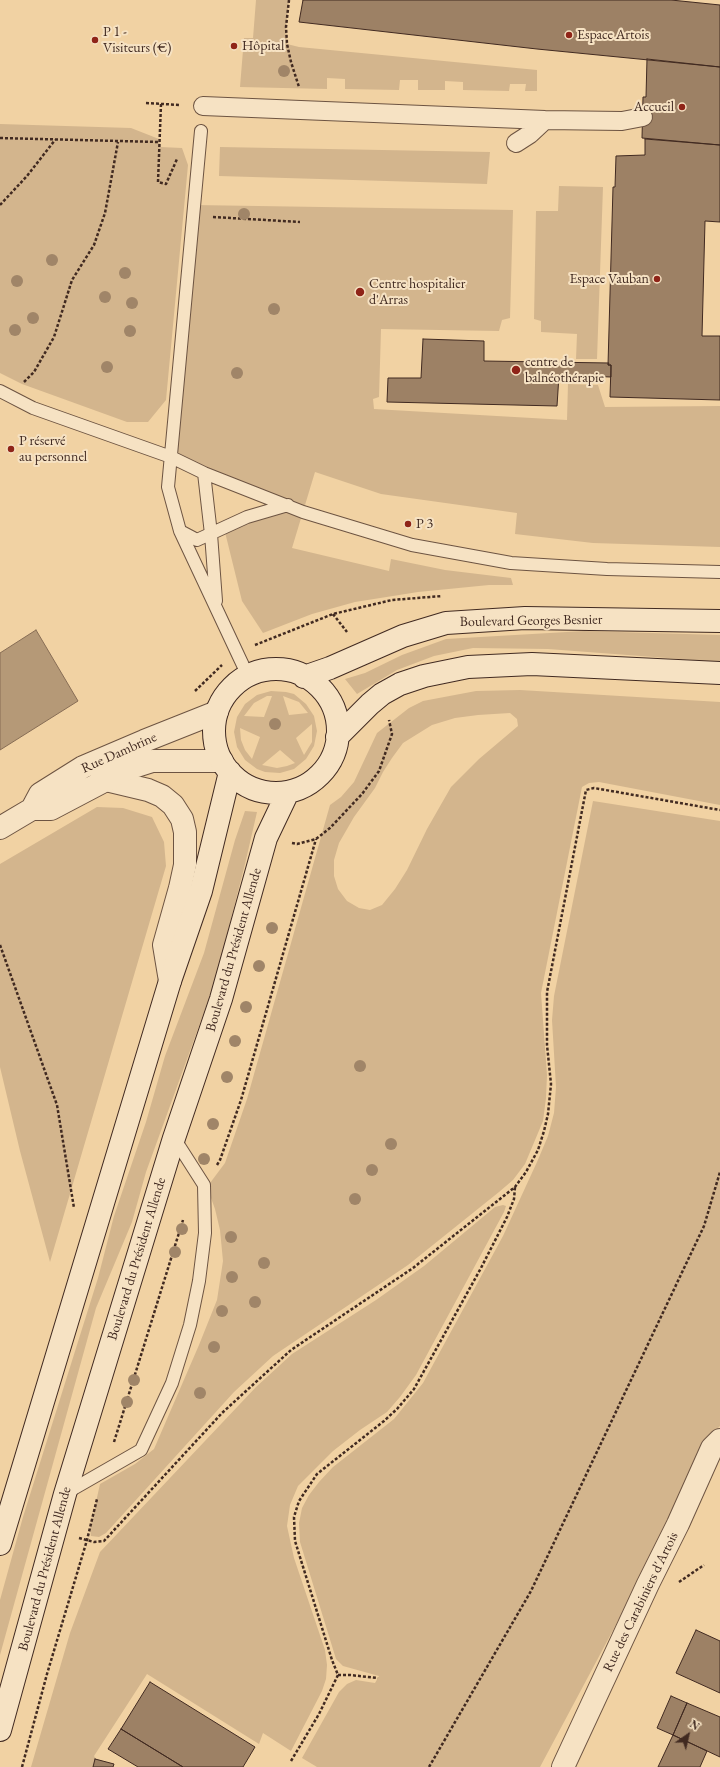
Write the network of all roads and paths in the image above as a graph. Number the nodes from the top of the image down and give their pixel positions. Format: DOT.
graph roads {
  1 [pos="289,0"];
  2 [pos="146,103"];
  3 [pos="161,104"];
  4 [pos="173,105"];
  5 [pos="203,106"];
  6 [pos="310,112"];
  7 [pos="643,118"];
  8 [pos="545,120"];
  9 [pos="201,131"];
  10 [pos="0,138"];
  11 [pos="55,139"];
  12 [pos="118,142"];
  13 [pos="159,142"];
  14 [pos="516,143"];
  15 [pos="179,154"];
  16 [pos="0,205"];
  17 [pos="194,216"];
  18 [pos="300,222"];
  19 [pos="0,391"];
  20 [pos="14,398"];
  21 [pos="170,457"];
  22 [pos="204,473"];
  23 [pos="288,505"];
  24 [pos="180,531"];
  25 [pos="211,534"];
  26 [pos="720,572"];
  27 [pos="216,608"];
  28 [pos="720,621"];
  29 [pos="720,673"];
  30 [pos="248,676"];
  31 [pos="304,677"];
  32 [pos="217,712"];
  33 [pos="337,737"];
  34 [pos="226,767"];
  35 [pos="106,780"];
  36 [pos="288,792"];
  37 [pos="32,809"];
  38 [pos="720,810"];
  39 [pos="0,828"];
  40 [pos="316,839"];
  41 [pos="0,945"];
  42 [pos="170,981"];
  43 [pos="174,1138"];
  44 [pos="720,1172"];
  45 [pos="204,1185"];
  46 [pos="515,1187"];
  47 [pos="74,1213"];
  48 [pos="720,1440"];
  49 [pos="65,1494"];
  50 [pos="55,1532"];
  51 [pos="0,1544"];
  52 [pos="338,1675"];
  53 [pos="378,1678"];
  54 [pos="0,1730"];
  55 [pos="291,1761"];
  56 [pos="430,1767"];
  57 [pos="563,1767"];
  1 -- 6 [label="path"];
  2 -- 3 [label="path"];
  3 -- 4 [label="path"];
  3 -- 13 [label="path"];
  5 -- 6 [label="street"];
  6 -- 8 [label="street"];
  7 -- 8 [label="street"];
  8 -- 14 [label="street"];
  9 -- 17 [label="lane"];
  10 -- 11 [label="path"];
  11 -- 12 [label="path"];
  11 -- 16 [label="path"];
  12 -- 13 [label="path"];
  12 -- 20 [label="path"];
  13 -- 15 [label="path"];
  17 -- 18 [label="path"];
  17 -- 21 [label="lane"];
  19 -- 20 [label="lane"];
  20 -- 21 [label="lane"];
  21 -- 22 [label="lane"];
  21 -- 24 [label="lane"];
  22 -- 23 [label="lane"];
  22 -- 25 [label="lane"];
  23 -- 25 [label="lane"];
  23 -- 26 [label="lane"];
  24 -- 25 [label="lane"];
  24 -- 27 [label="lane"];
  25 -- 27 [label="lane"];
  27 -- 30 [label="lane"];
  28 -- 31 [label="main road, Boulevard Georges Besnier"];
  29 -- 33 [label="main road"];
  30 -- 31 [label="main road"];
  30 -- 32 [label="main road"];
  31 -- 33 [label="main road"];
  32 -- 34 [label="main road"];
  32 -- 37 [label="main road, Rue Dambrine"];
  33 -- 36 [label="main road"];
  34 -- 35 [label="main road, Rue Dambrine"];
  34 -- 36 [label="main road"];
  34 -- 42 [label="main road"];
  35 -- 37 [label="main road, Rue Dambrine"];
  35 -- 42 [label="main road"];
  36 -- 43 [label="main road, Boulevard du Président Allende"];
  37 -- 39 [label="main road, Rue Dambrine"];
  38 -- 46 [label="path"];
  40 -- 45 [label="path"];
  41 -- 47 [label="path"];
  42 -- 51 [label="main road"];
  43 -- 45 [label="lane"];
  43 -- 49 [label="main road, Boulevard du Président Allende"];
  44 -- 56 [label="path"];
  45 -- 49 [label="lane"];
  46 -- 50 [label="path"];
  46 -- 52 [label="path"];
  48 -- 57 [label="main road, Rue des Carabiniers d'Artois"];
  49 -- 50 [label="main road, Boulevard du Président Allende"];
  50 -- 54 [label="main road, Boulevard du Président Allende"];
  52 -- 53 [label="path"];
  52 -- 55 [label="path"];
}
